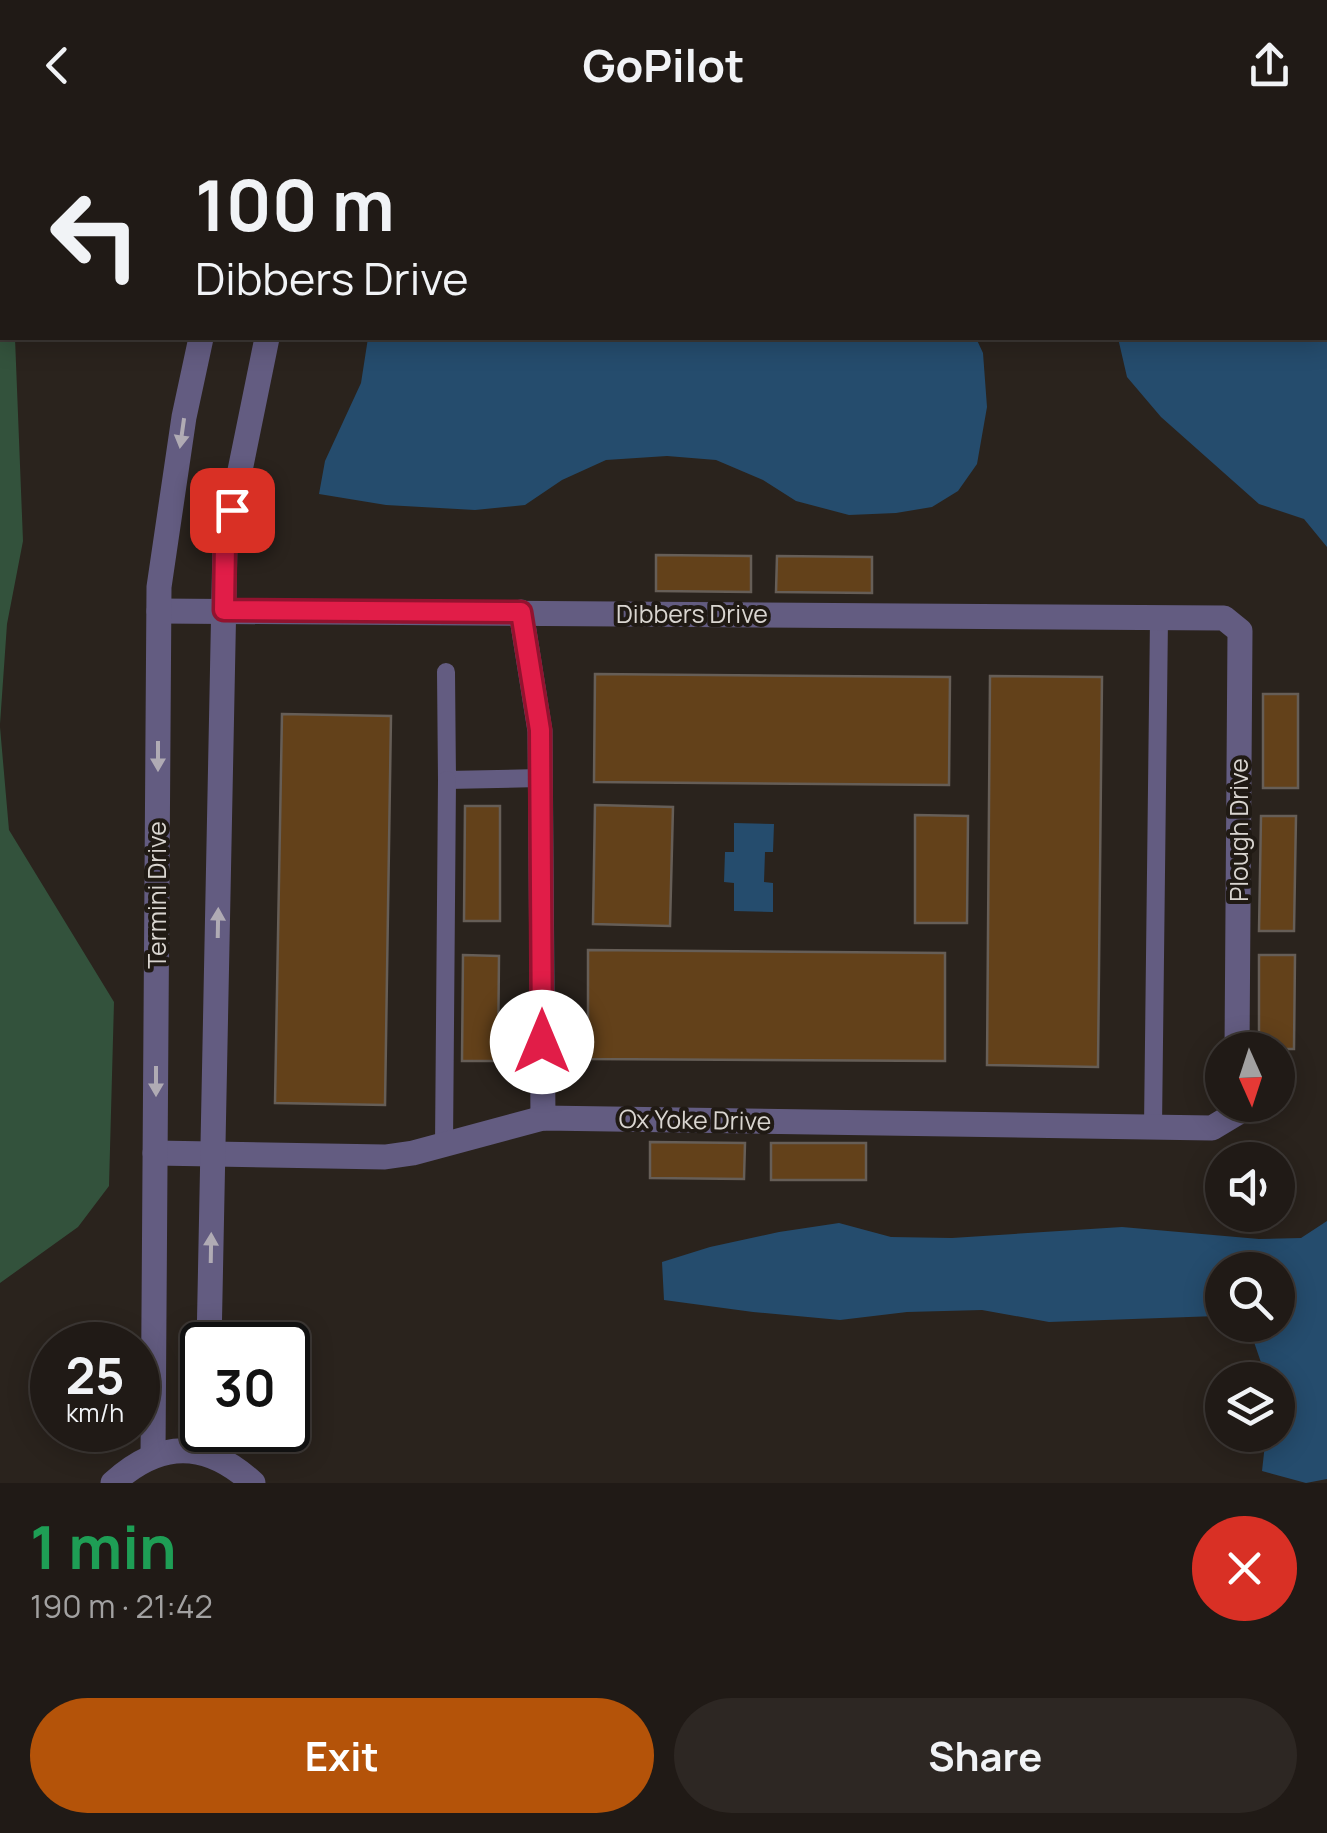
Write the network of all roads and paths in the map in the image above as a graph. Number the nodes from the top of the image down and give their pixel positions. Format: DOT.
graph roads {
  1 [pos="202,340"];
  2 [pos="267,340"];
  3 [pos="159,610"];
  4 [pos="224,610"];
  5 [pos="521,612"];
  6 [pos="1158,618"];
  7 [pos="1224,618"];
  8 [pos="446,672"];
  9 [pos="540,778"];
  10 [pos="446,780"];
  11 [pos="1237,1032"];
  12 [pos="543,1118"];
  13 [pos="1220,1122"];
  14 [pos="1153,1127"];
  15 [pos="444,1145"];
  16 [pos="155,1152"];
  17 [pos="213,1153"];
  18 [pos="209,1322"];
  19 [pos="180,1451"];
  20 [pos="218,1452"];
  21 [pos="153,1456"];
  22 [pos="113,1483"];
  23 [pos="253,1483"];
  1 -- 3 [label="street, Termini Drive, one-way"];
  2 -- 4 [label="street"];
  3 -- 4 [label="street, Dibbers Drive"];
  3 -- 16 [label="street, Termini Drive, one-way"];
  4 -- 5 [label="street, Dibbers Drive"];
  17 -- 4 [label="street, one-way"];
  5 -- 6 [label="street, Dibbers Drive"];
  5 -- 9 [label="street"];
  6 -- 7 [label="street, Dibbers Drive"];
  6 -- 14 [label="lane"];
  7 -- 11 [label="street, Plough Drive"];
  8 -- 10 [label="lane"];
  9 -- 10 [label="lane"];
  9 -- 12 [label="street"];
  10 -- 15 [label="lane"];
  12 -- 14 [label="street, Ox Yoke Drive"];
  12 -- 15 [label="street, Ox Yoke Drive"];
  13 -- 14 [label="street, Ox Yoke Drive"];
  15 -- 17 [label="street, Ox Yoke Drive"];
  16 -- 17 [label="street, Ox Yoke Drive"];
  16 -- 21 [label="street, Termini Drive"];
  18 -- 17 [label="street, one-way"];
  19 -- 21 [label="street"];
  20 -- 23 [label="street"];
  21 -- 22 [label="street"];
}
